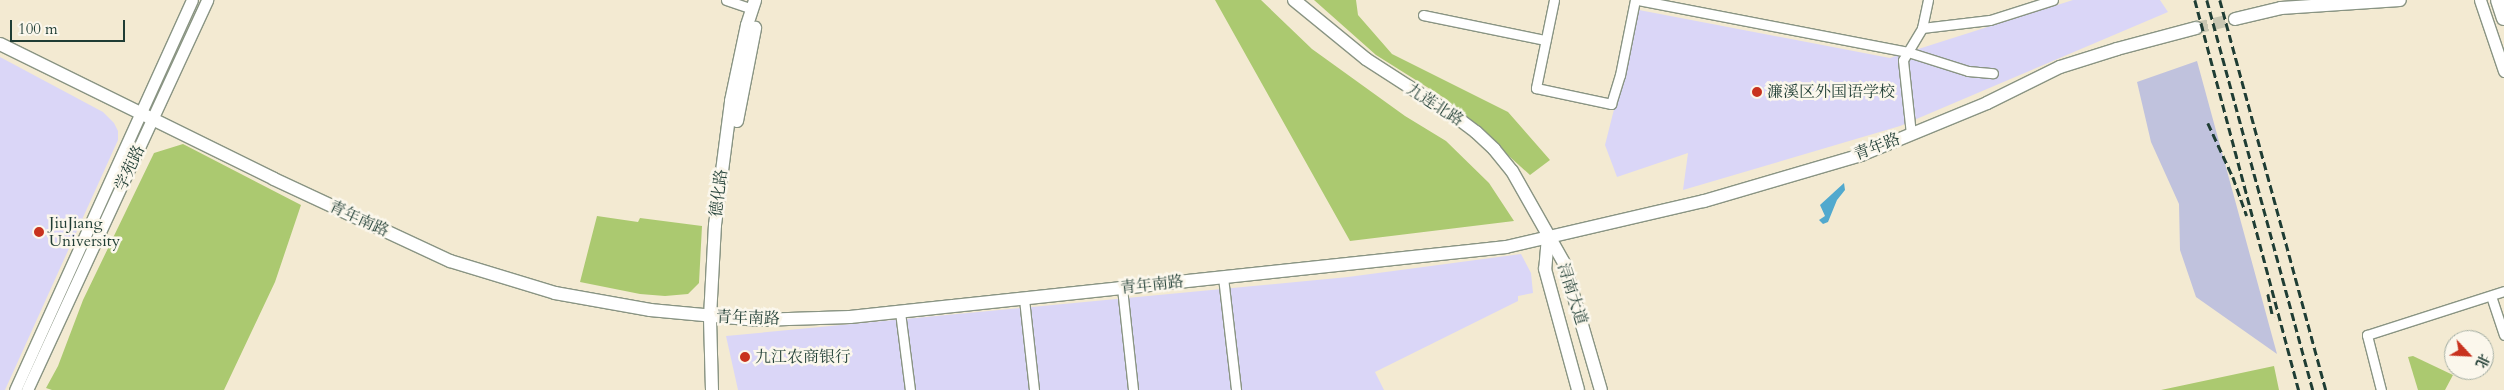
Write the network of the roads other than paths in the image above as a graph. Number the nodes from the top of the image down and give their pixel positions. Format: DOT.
graph roads {
  1 [pos="192,0"];
  2 [pos="207,0"];
  3 [pos="726,0"];
  4 [pos="763,0"];
  5 [pos="1294,0"];
  6 [pos="1554,0"];
  7 [pos="1636,0"];
  8 [pos="1928,0"];
  9 [pos="2053,0"];
  10 [pos="2400,0"];
  11 [pos="2480,0"];
  12 [pos="2498,0"];
  13 [pos="754,4"];
  14 [pos="1423,15"];
  15 [pos="2504,18"];
  16 [pos="2235,19"];
  17 [pos="1922,28"];
  18 [pos="2196,28"];
  19 [pos="1545,40"];
  20 [pos="0,44"];
  21 [pos="1908,52"];
  22 [pos="2504,71"];
  23 [pos="1994,73"];
  24 [pos="141,112"];
  25 [pos="153,118"];
  26 [pos="1911,134"];
  27 [pos="1548,236"];
  28 [pos="1223,277"];
  29 [pos="1122,288"];
  30 [pos="2504,291"];
  31 [pos="2491,296"];
  32 [pos="1024,298"];
  33 [pos="900,312"];
  34 [pos="714,317"];
  35 [pos="2504,335"];
  36 [pos="15,390"];
  37 [pos="27,390"];
  38 [pos="712,390"];
  39 [pos="720,390"];
  40 [pos="910,390"];
  41 [pos="1034,390"];
  42 [pos="1133,390"];
  43 [pos="1236,390"];
  44 [pos="1578,390"];
  45 [pos="1601,390"];
  46 [pos="2381,390"];
  1 -- 24 [label="street, 学苑路"];
  2 -- 25 [label="street, 学苑路"];
  3 -- 13 [label="street"];
  4 -- 34 [label="main road, 德化路"];
  5 -- 27 [label="main road, 九莲北路"];
  6 -- 19 [label="street"];
  7 -- 19 [label="street"];
  7 -- 21 [label="street"];
  8 -- 17 [label="street"];
  9 -- 17 [label="street"];
  10 -- 16 [label="main road"];
  11 -- 22 [label="street"];
  12 -- 15 [label="highway"];
  13 -- 34 [label="main road, 德化路"];
  14 -- 19 [label="street"];
  17 -- 21 [label="street"];
  18 -- 26 [label="main road, 青年路"];
  20 -- 24 [label="main road, 青年南路"];
  21 -- 23 [label="street"];
  21 -- 26 [label="street"];
  24 -- 25 [label="main road, 青年南路"];
  24 -- 36 [label="street, 学苑路"];
  25 -- 34 [label="main road, 青年南路"];
  25 -- 37 [label="street, 学苑路"];
  26 -- 27 [label="main road, 青年路"];
  27 -- 28 [label="main road, 青年南路"];
  27 -- 44 [label="main road, 浔南大道"];
  27 -- 45 [label="main road, 浔南大道"];
  28 -- 29 [label="main road, 青年南路"];
  28 -- 43 [label="street"];
  29 -- 32 [label="main road, 青年南路"];
  29 -- 42 [label="street"];
  30 -- 31 [label="street"];
  31 -- 35 [label="street"];
  31 -- 46 [label="street"];
  32 -- 33 [label="main road, 青年南路"];
  32 -- 41 [label="street"];
  33 -- 34 [label="main road, 青年南路"];
  33 -- 40 [label="street"];
  34 -- 38 [label="main road, 德化路"];
  34 -- 39 [label="main road, 德化路"];
}
